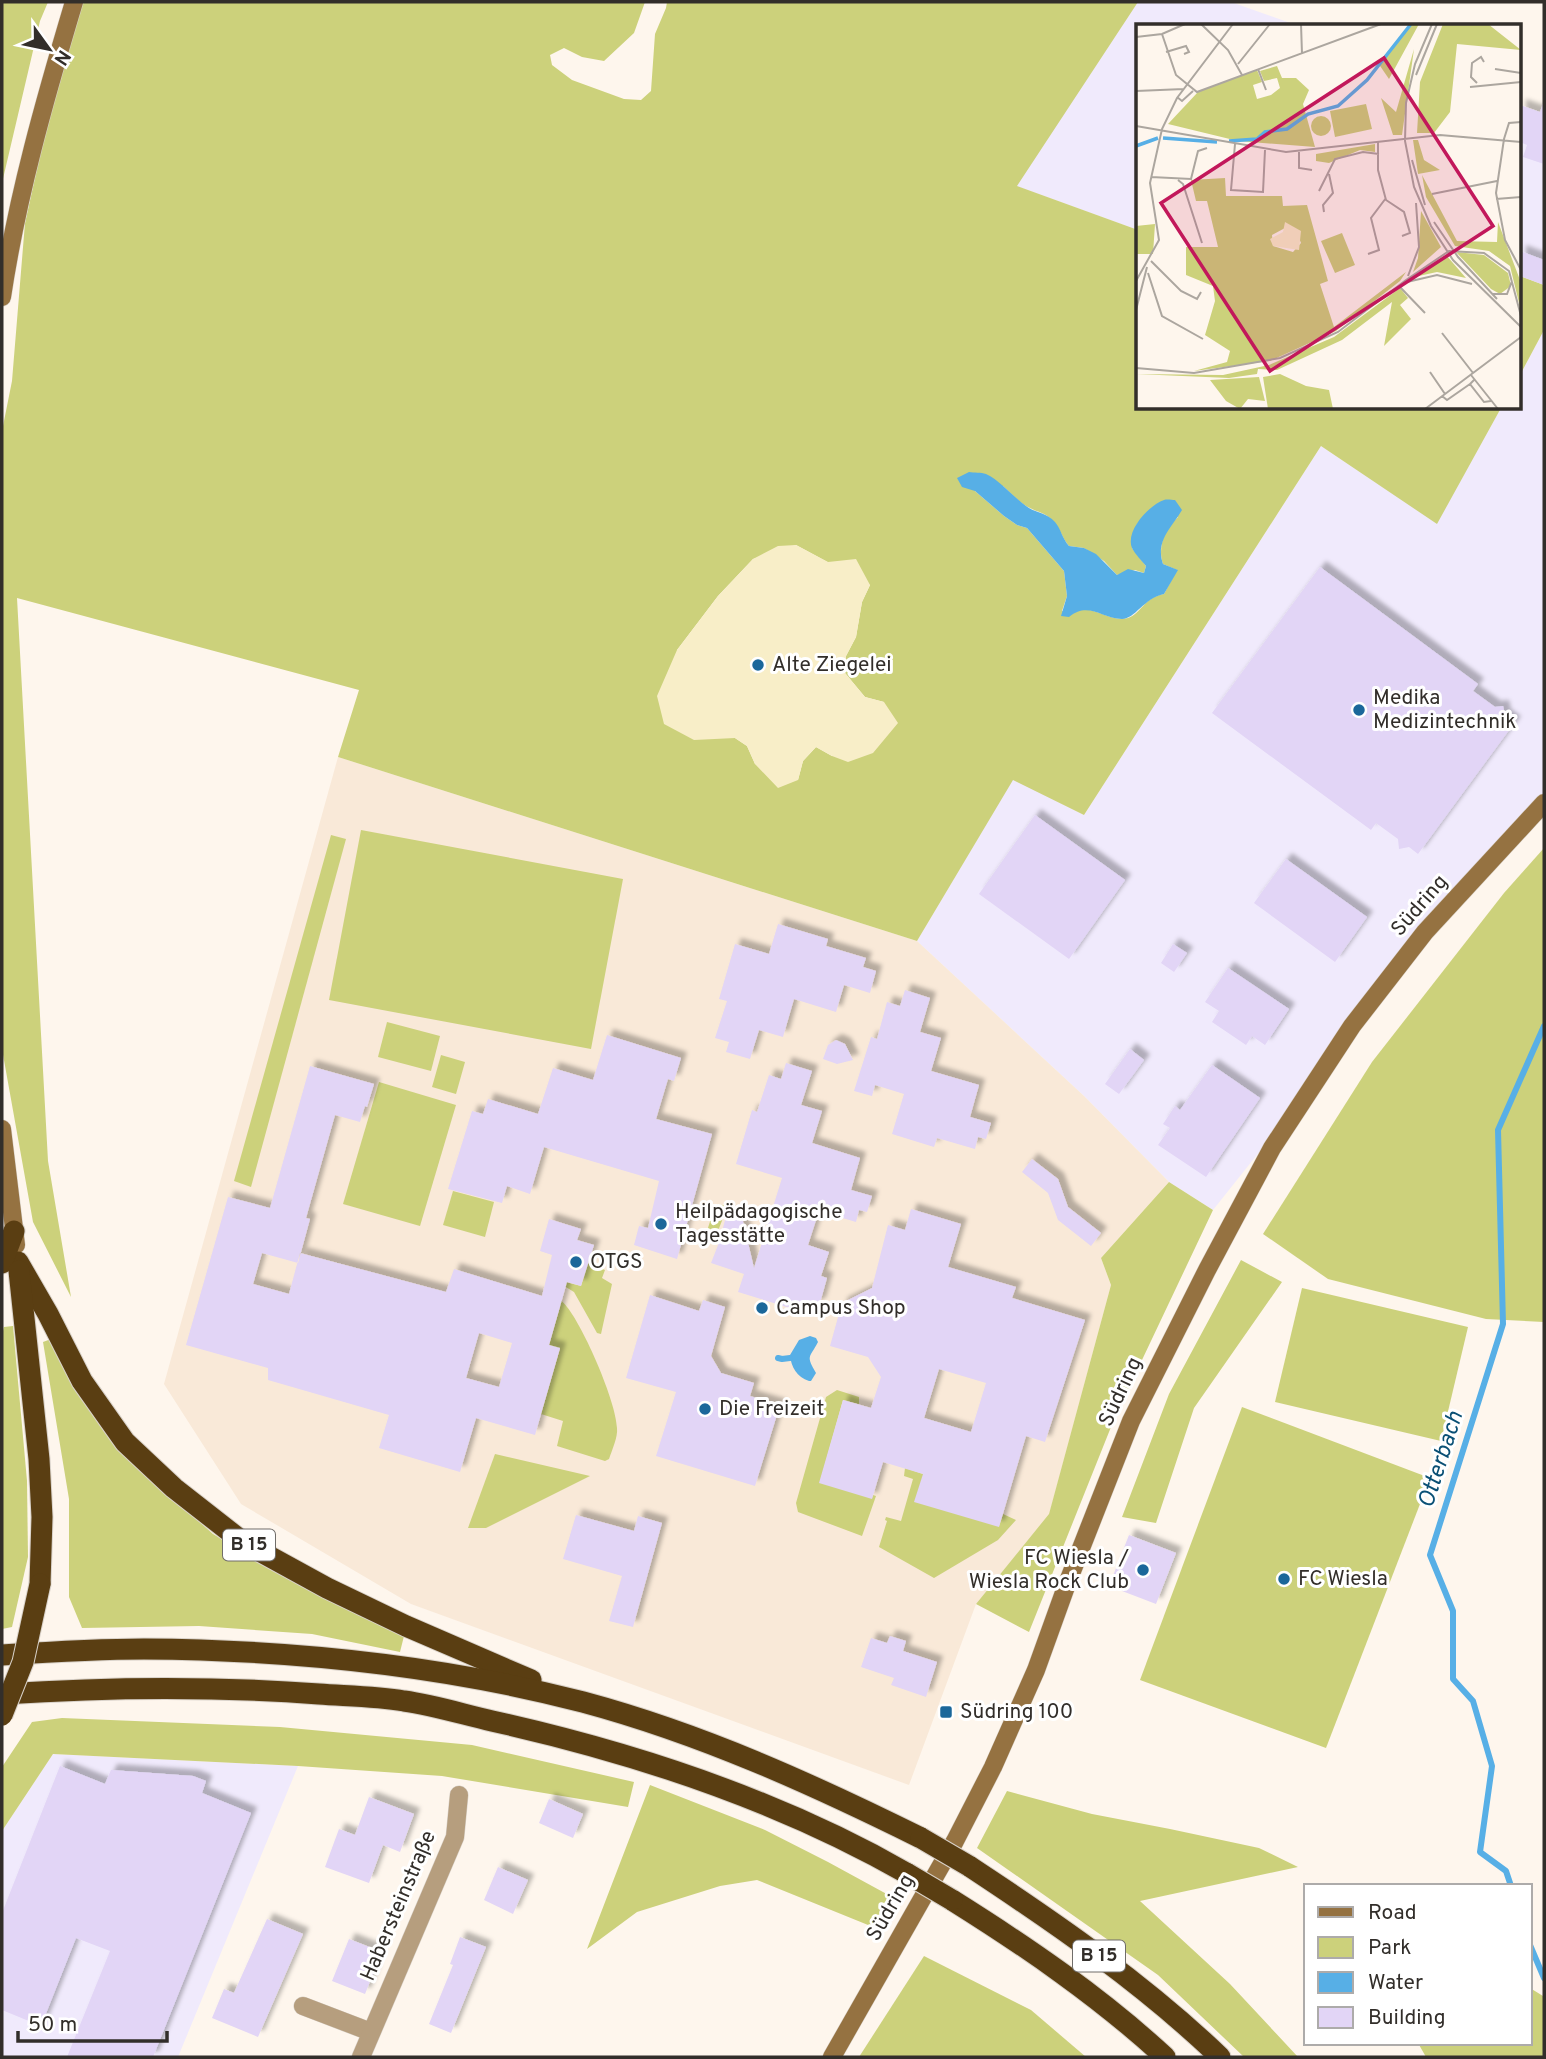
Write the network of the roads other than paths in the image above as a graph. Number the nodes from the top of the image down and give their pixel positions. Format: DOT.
graph roads {
  1 [pos="74,2"];
  2 [pos="2,298"];
  3 [pos="1544,803"];
  4 [pos="2,1129"];
  5 [pos="14,1231"];
  6 [pos="10,1262"];
  7 [pos="2,1655"];
  8 [pos="2,1694"];
  9 [pos="584,1703"];
  10 [pos="2,1716"];
  11 [pos="459,1795"];
  12 [pos="303,2006"];
  13 [pos="370,2032"];
  14 [pos="361,2057"];
  15 [pos="832,2057"];
  16 [pos="1165,2057"];
  17 [pos="1220,2057"];
  1 -- 2 [label="street"];
  3 -- 15 [label="street, Südring"];
  4 -- 5 [label="street"];
  5 -- 6 [label="highway"];
  6 -- 9 [label="highway, B 15"];
  6 -- 10 [label="highway, bridge"];
  7 -- 9 [label="highway, B 15"];
  8 -- 16 [label="highway, B 15, bridge"];
  9 -- 17 [label="highway, B 15, bridge"];
  11 -- 13 [label="street, Habersteinstraße"];
  12 -- 13 [label="street"];
  13 -- 14 [label="street, Habersteinstraße"];
}
